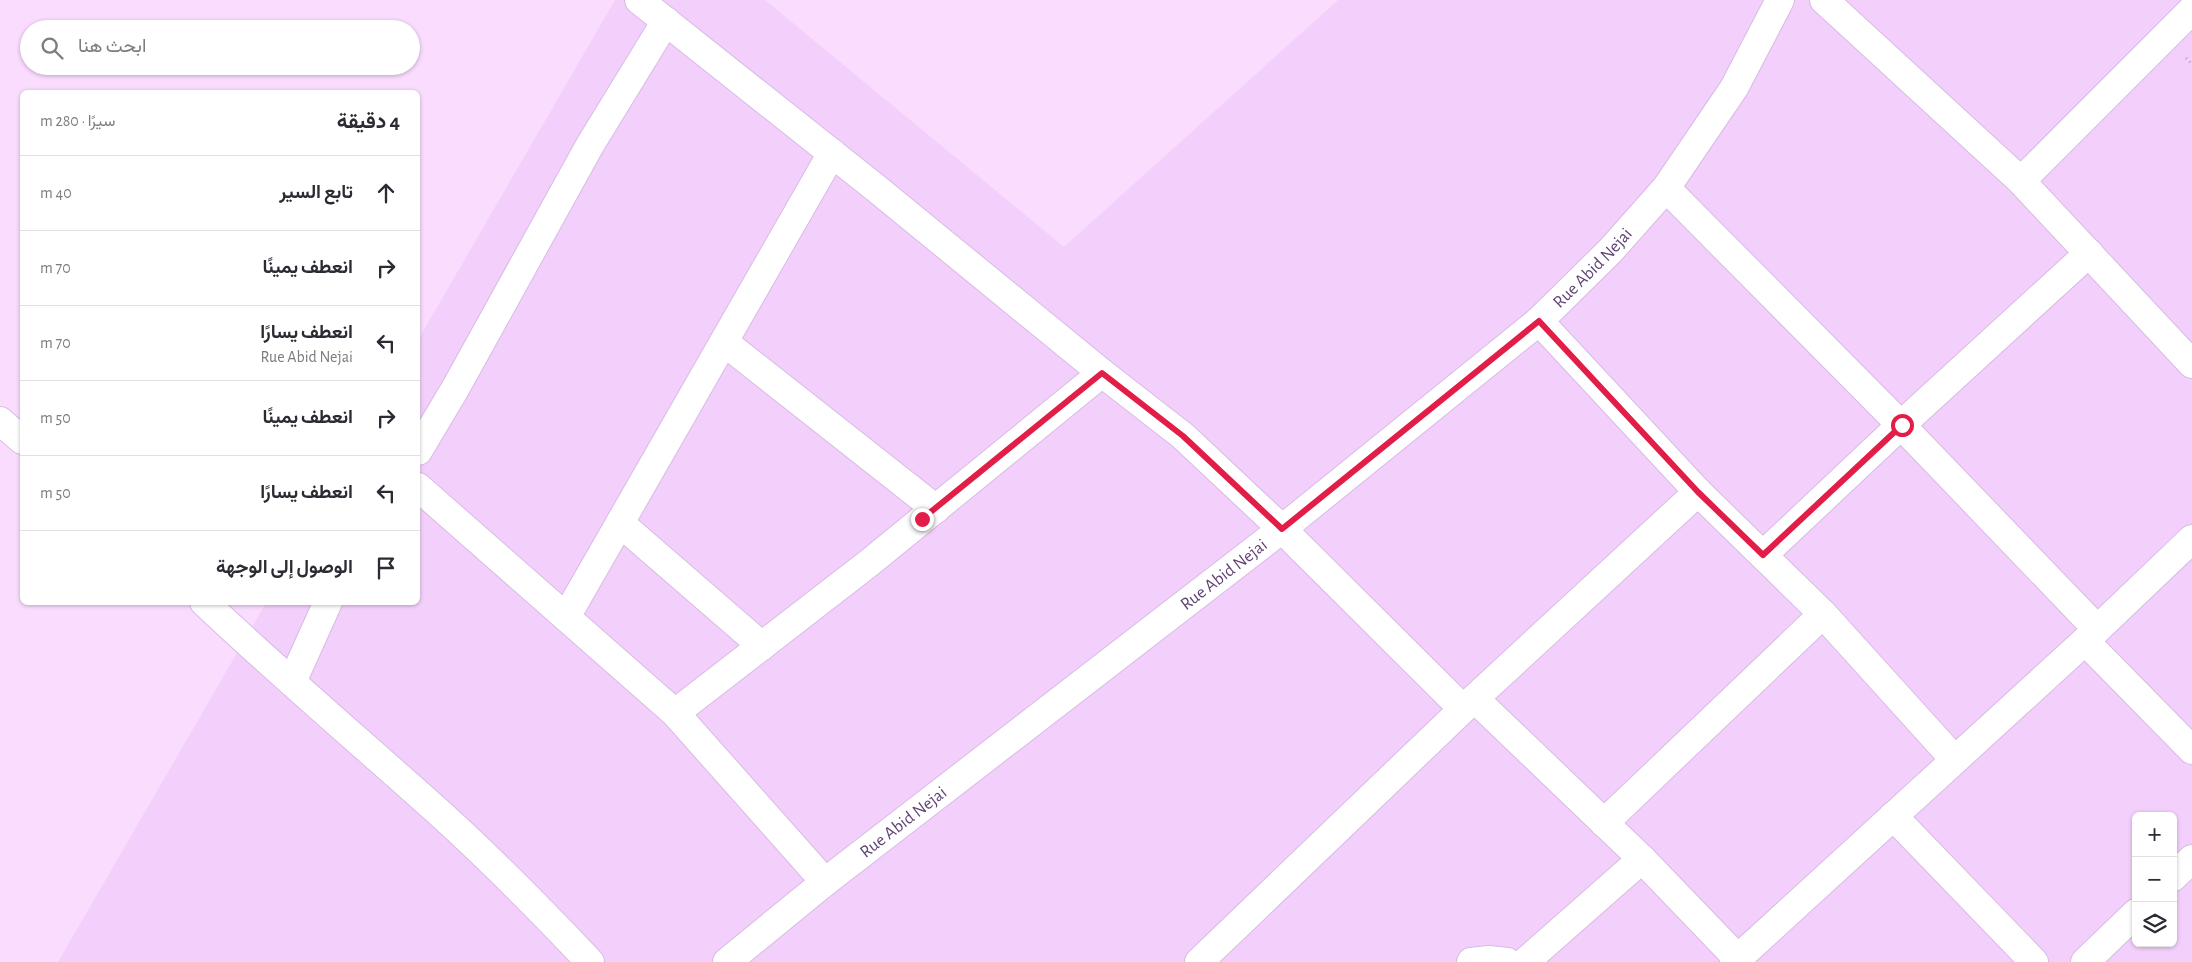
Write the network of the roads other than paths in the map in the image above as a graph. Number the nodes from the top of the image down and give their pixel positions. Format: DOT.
graph roads {
  1 [pos="639,0"];
  2 [pos="1780,0"];
  3 [pos="1824,0"];
  4 [pos="2192,10"];
  5 [pos="666,21"];
  6 [pos="832,153"];
  7 [pos="2021,181"];
  8 [pos="1666,188"];
  9 [pos="2089,253"];
  10 [pos="1539,321"];
  11 [pos="724,342"];
  12 [pos="2192,364"];
  13 [pos="1102,373"];
  14 [pos="0,421"];
  15 [pos="1902,425"];
  16 [pos="20,438"];
  17 [pos="420,448"];
  18 [pos="420,489"];
  19 [pos="1698,492"];
  20 [pos="936,509"];
  21 [pos="620,523"];
  22 [pos="1282,529"];
  23 [pos="2192,539"];
  24 [pos="1763,555"];
  25 [pos="207,605"];
  26 [pos="327,605"];
  27 [pos="1823,614"];
  28 [pos="566,618"];
  29 [pos="2091,635"];
  30 [pos="762,646"];
  31 [pos="292,682"];
  32 [pos="1469,704"];
  33 [pos="675,713"];
  34 [pos="2192,750"];
  35 [pos="1954,758"];
  36 [pos="1893,816"];
  37 [pos="1604,822"];
  38 [pos="1642,859"];
  39 [pos="2192,859"];
  40 [pos="2177,873"];
  41 [pos="825,882"];
  42 [pos="2132,917"];
  43 [pos="1738,961"];
  44 [pos="590,962"];
  45 [pos="727,962"];
  46 [pos="1199,962"];
  47 [pos="1471,962"];
  48 [pos="1507,962"];
  49 [pos="1525,962"];
  50 [pos="2034,962"];
  51 [pos="2085,962"];
  1 -- 5 [label="street"];
  2 -- 8 [label="street, Rue Abid Nejai"];
  3 -- 7 [label="street"];
  4 -- 7 [label="street"];
  5 -- 6 [label="street"];
  5 -- 17 [label="street"];
  6 -- 11 [label="street"];
  6 -- 13 [label="street"];
  7 -- 9 [label="street"];
  8 -- 10 [label="street, Rue Abid Nejai"];
  8 -- 15 [label="street"];
  9 -- 12 [label="street"];
  9 -- 15 [label="street"];
  10 -- 19 [label="street"];
  10 -- 22 [label="street, Rue Abid Nejai"];
  11 -- 20 [label="street"];
  11 -- 21 [label="street"];
  13 -- 20 [label="street"];
  13 -- 22 [label="street"];
  14 -- 16 [label="street"];
  15 -- 24 [label="street"];
  15 -- 29 [label="street"];
  18 -- 28 [label="street"];
  19 -- 24 [label="street"];
  19 -- 32 [label="street"];
  20 -- 30 [label="street"];
  21 -- 28 [label="street"];
  21 -- 30 [label="street"];
  22 -- 32 [label="street"];
  22 -- 41 [label="street, Rue Abid Nejai"];
  23 -- 29 [label="street"];
  24 -- 27 [label="street"];
  25 -- 31 [label="street"];
  26 -- 31 [label="street"];
  27 -- 35 [label="street"];
  27 -- 37 [label="street"];
  28 -- 33 [label="street"];
  29 -- 34 [label="street"];
  29 -- 35 [label="street"];
  30 -- 33 [label="street"];
  31 -- 44 [label="street"];
  32 -- 37 [label="street"];
  32 -- 46 [label="street"];
  33 -- 41 [label="street"];
  35 -- 36 [label="street"];
  36 -- 43 [label="street"];
  36 -- 50 [label="street"];
  37 -- 38 [label="street"];
  38 -- 43 [label="street"];
  38 -- 49 [label="street"];
  39 -- 40 [label="street"];
  41 -- 45 [label="street, Rue Abid Nejai"];
  42 -- 51 [label="street"];
  47 -- 48 [label="street"];
}
